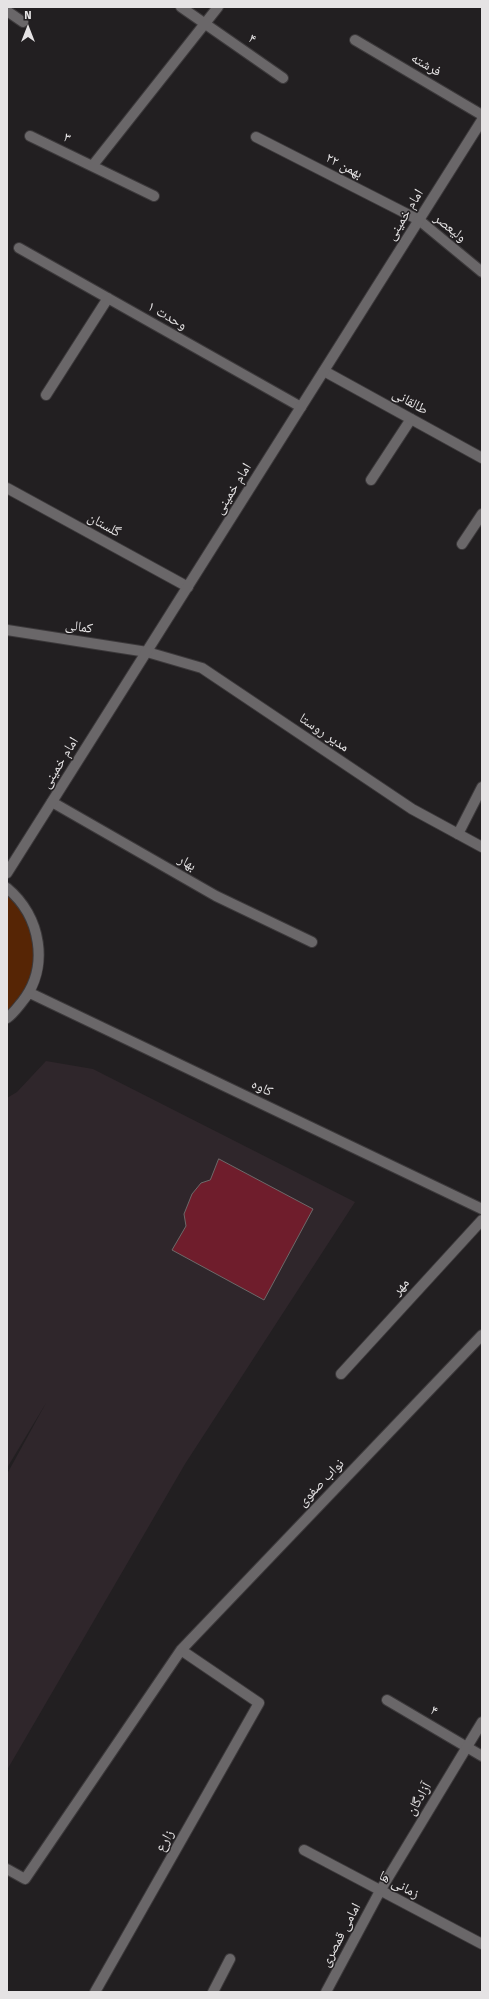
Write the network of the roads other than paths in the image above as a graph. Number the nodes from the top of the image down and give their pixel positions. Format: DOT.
graph roads {
  1 [pos="180,7"];
  2 [pos="218,7"];
  3 [pos="7,11"];
  4 [pos="23,22"];
  5 [pos="205,23"];
  6 [pos="355,40"];
  7 [pos="283,78"];
  8 [pos="482,115"];
  9 [pos="482,120"];
  10 [pos="30,136"];
  11 [pos="256,137"];
  12 [pos="93,165"];
  13 [pos="154,196"];
  14 [pos="419,220"];
  15 [pos="19,248"];
  16 [pos="482,272"];
  17 [pos="108,298"];
  18 [pos="324,371"];
  19 [pos="46,396"];
  20 [pos="301,407"];
  21 [pos="411,419"];
  22 [pos="482,458"];
  23 [pos="371,480"];
  24 [pos="7,488"];
  25 [pos="482,514"];
  26 [pos="462,544"];
  27 [pos="188,587"];
  28 [pos="7,630"];
  29 [pos="147,652"];
  30 [pos="482,788"];
  31 [pos="52,802"];
  32 [pos="458,834"];
  33 [pos="482,847"];
  34 [pos="7,873"];
  35 [pos="7,888"];
  36 [pos="312,942"];
  37 [pos="30,992"];
  38 [pos="7,1018"];
  39 [pos="482,1209"];
  40 [pos="482,1220"];
  41 [pos="482,1335"];
  42 [pos="341,1374"];
  43 [pos="181,1650"];
  44 [pos="387,1700"];
  45 [pos="482,1722"];
  46 [pos="467,1747"];
  47 [pos="482,1756"];
  48 [pos="304,1850"];
  49 [pos="7,1869"];
  50 [pos="380,1891"];
  51 [pos="482,1944"];
  52 [pos="230,1959"];
  53 [pos="95,1992"];
  54 [pos="213,1992"];
  55 [pos="326,1992"];
  1 -- 5 [label="street, ۴"];
  2 -- 5 [label="street"];
  3 -- 4 [label="street"];
  5 -- 7 [label="street, ۴"];
  5 -- 12 [label="street"];
  6 -- 8 [label="street, فرشته"];
  9 -- 14 [label="street, امام خمینی"];
  10 -- 12 [label="street, ۳"];
  11 -- 14 [label="street, ۲۲ بهمن"];
  12 -- 13 [label="street, ۳"];
  14 -- 16 [label="street, ولیعصر"];
  14 -- 18 [label="street, امام خمینی"];
  15 -- 17 [label="street, وحدت ۱"];
  17 -- 19 [label="street"];
  17 -- 20 [label="street, وحدت ۱"];
  18 -- 20 [label="street, امام خمینی"];
  18 -- 21 [label="street, طالقانی"];
  20 -- 27 [label="street, امام خمینی"];
  21 -- 22 [label="street, طالقانی"];
  21 -- 23 [label="street"];
  24 -- 27 [label="street, گلستان"];
  25 -- 26 [label="street"];
  27 -- 29 [label="street, امام خمینی"];
  28 -- 29 [label="street, کمالی"];
  29 -- 31 [label="street, امام خمینی"];
  29 -- 32 [label="street, مدیر روستا"];
  30 -- 32 [label="street"];
  31 -- 34 [label="street, امام خمینی"];
  31 -- 36 [label="street, بهار"];
  32 -- 33 [label="street, مدیر روستا"];
  35 -- 37 [label="street"];
  37 -- 38 [label="street"];
  37 -- 39 [label="street, کاوه"];
  40 -- 42 [label="street, مهر"];
  41 -- 43 [label="street, نواب صفوی"];
  43 -- 49 [label="street, نواب صفوی"];
  43 -- 53 [label="street, زارع"];
  44 -- 46 [label="street, ۴"];
  45 -- 46 [label="street, آزادگان"];
  46 -- 47 [label="street"];
  46 -- 50 [label="street, آزادگان"];
  48 -- 50 [label="street, زمانی ها"];
  50 -- 51 [label="street, زمانی ها"];
  50 -- 55 [label="street, امامی قمصری"];
  52 -- 54 [label="street"];
}
